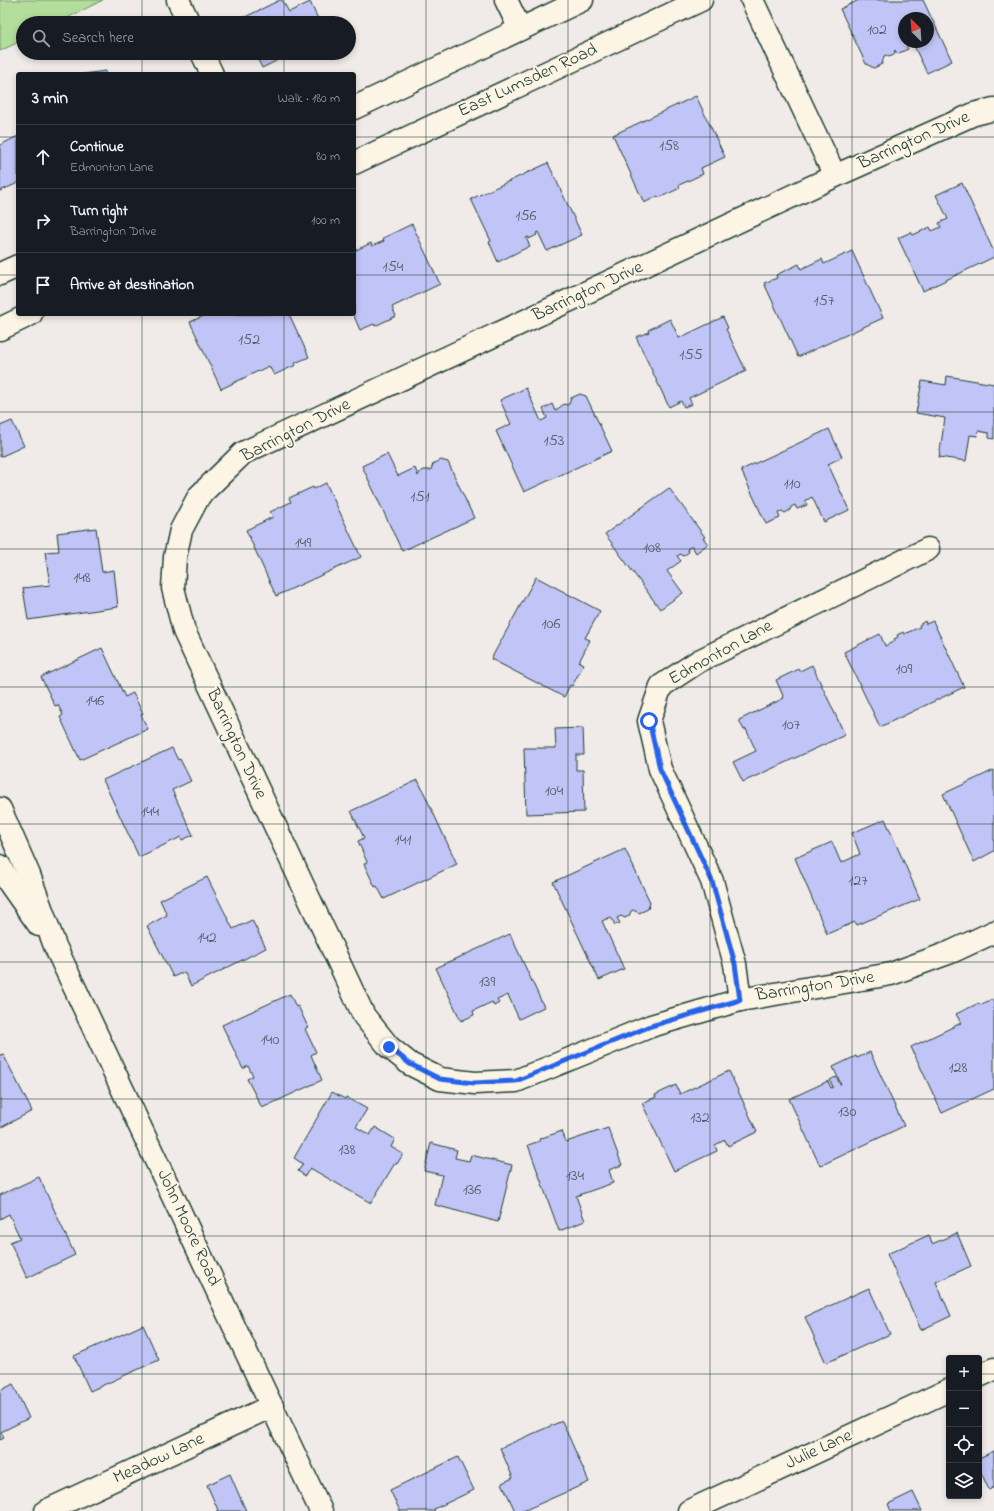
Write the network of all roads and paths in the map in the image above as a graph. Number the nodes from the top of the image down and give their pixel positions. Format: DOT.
graph roads {
  1 [pos="178,0"];
  2 [pos="506,0"];
  3 [pos="582,0"];
  4 [pos="702,0"];
  5 [pos="752,0"];
  6 [pos="186,16"];
  7 [pos="520,29"];
  8 [pos="205,60"];
  9 [pos="211,72"];
  10 [pos="356,107"];
  11 [pos="994,109"];
  12 [pos="356,162"];
  13 [pos="835,176"];
  14 [pos="16,267"];
  15 [pos="0,274"];
  16 [pos="27,316"];
  17 [pos="0,329"];
  18 [pos="928,548"];
  19 [pos="0,809"];
  20 [pos="0,866"];
  21 [pos="994,932"];
  22 [pos="55,946"];
  23 [pos="740,1000"];
  24 [pos="994,1369"];
  25 [pos="982,1375"];
  26 [pos="947,1391"];
  27 [pos="272,1406"];
  28 [pos="46,1511"];
  29 [pos="321,1511"];
  30 [pos="688,1511"];
  1 -- 6 [label="street"];
  2 -- 7 [label="street"];
  3 -- 7 [label="street"];
  4 -- 12 [label="street, East Lumsden Road"];
  5 -- 13 [label="street, Barrington Drive"];
  7 -- 10 [label="street"];
  8 -- 9 [label="street"];
  11 -- 13 [label="street, Barrington Drive"];
  13 -- 23 [label="street, Barrington Drive"];
  14 -- 15 [label="street"];
  16 -- 17 [label="street"];
  18 -- 23 [label="street, Edmonton Lane"];
  19 -- 22 [label="street, John Moore Road"];
  20 -- 22 [label="street, John Moore Road"];
  21 -- 23 [label="street, Barrington Drive"];
  22 -- 27 [label="street, John Moore Road"];
  24 -- 25 [label="street"];
  26 -- 30 [label="street, Julie Lane"];
  27 -- 28 [label="street, Meadow Lane"];
  27 -- 29 [label="street, John Moore Road"];
}
